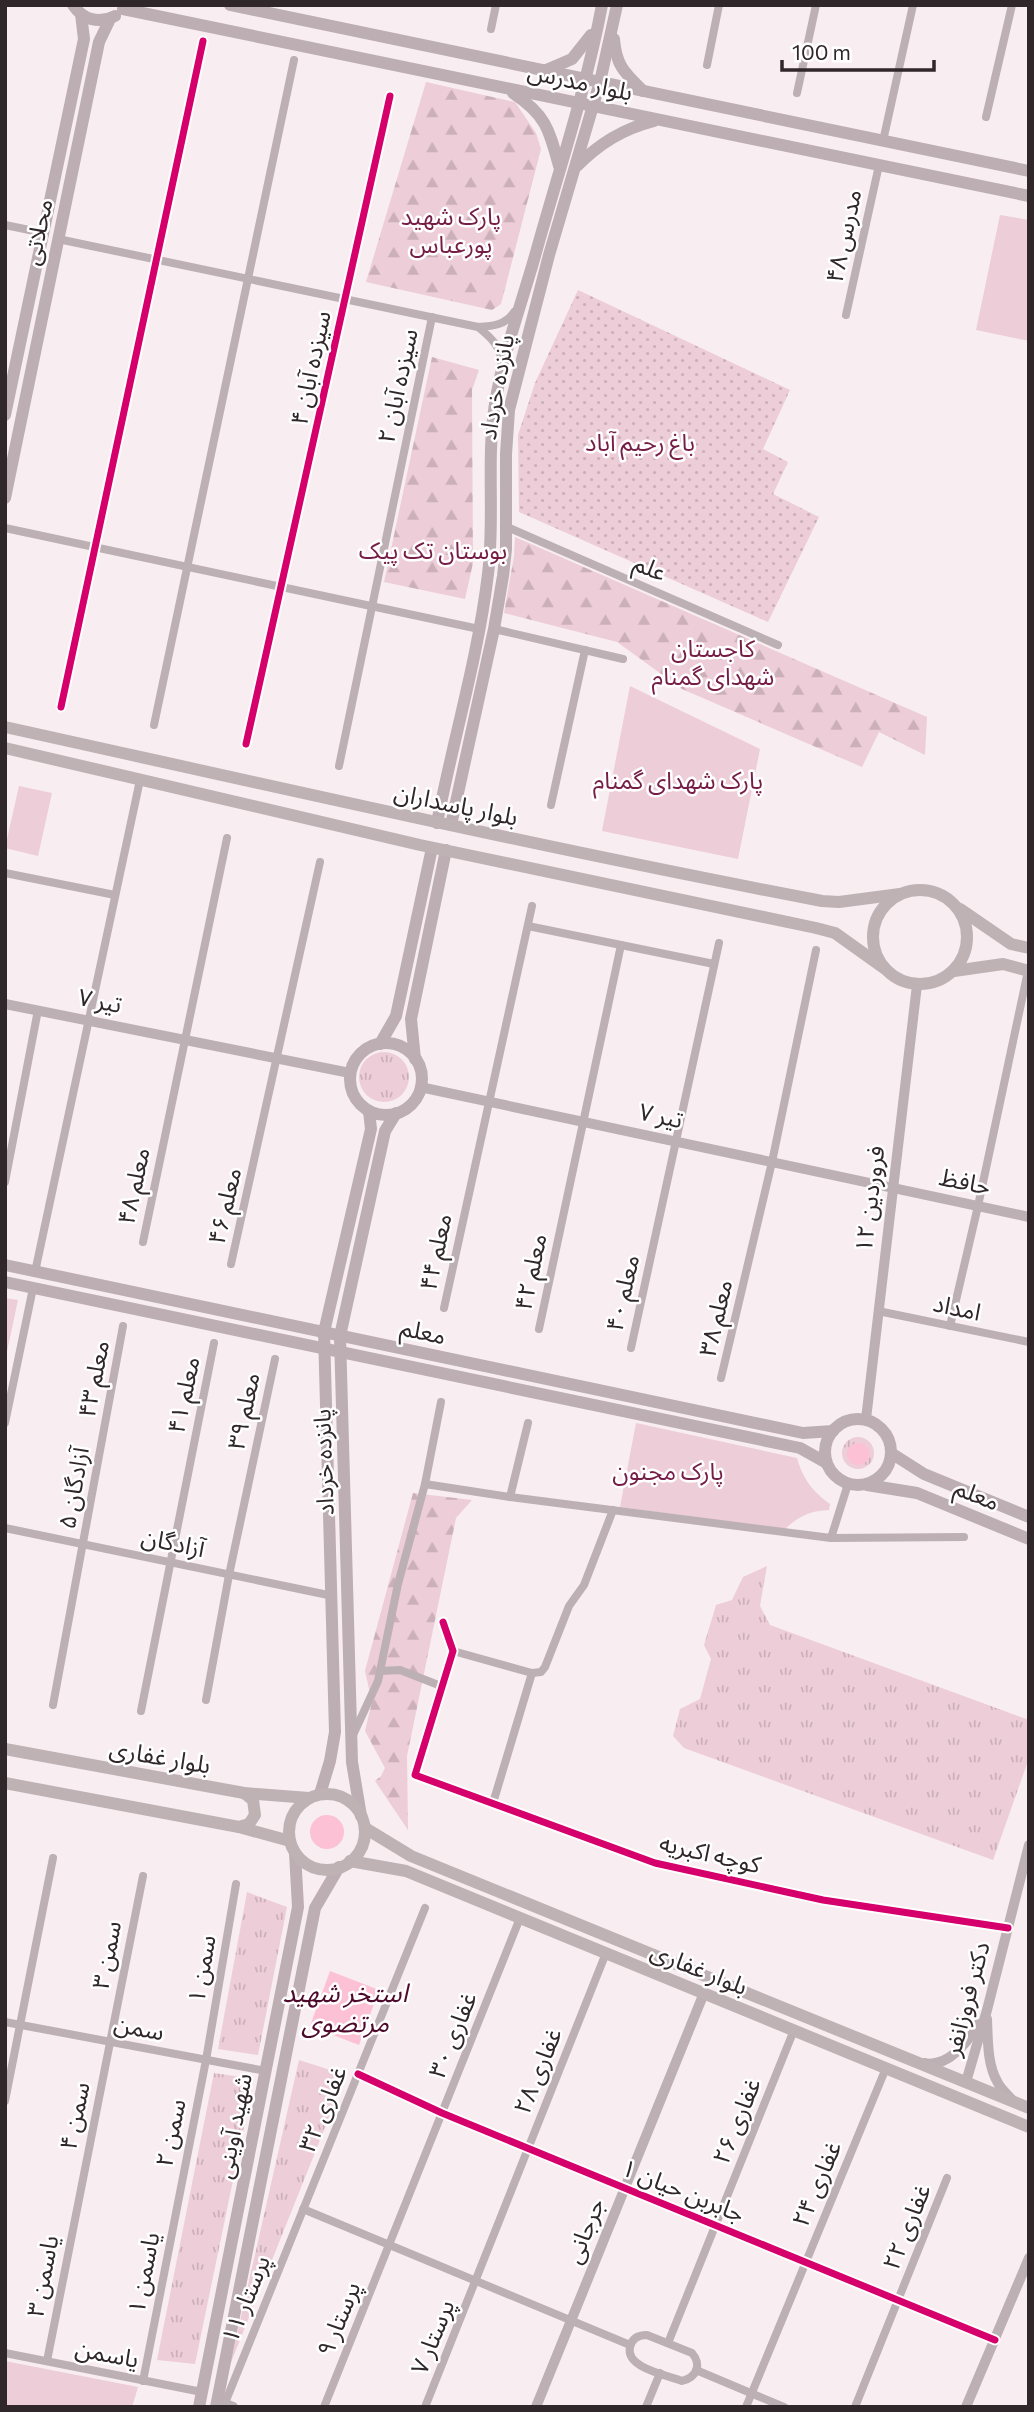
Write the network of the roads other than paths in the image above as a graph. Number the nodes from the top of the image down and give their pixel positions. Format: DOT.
graph roads {
  1 [pos="230,5"];
  2 [pos="496,5"];
  3 [pos="603,5"];
  4 [pos="617,5"];
  5 [pos="719,5"];
  6 [pos="816,5"];
  7 [pos="1012,5"];
  8 [pos="124,7"];
  9 [pos="912,9"];
  10 [pos="77,10"];
  11 [pos="110,19"];
  12 [pos="599,23"];
  13 [pos="613,26"];
  14 [pos="491,29"];
  15 [pos="203,41"];
  16 [pos="294,60"];
  17 [pos="707,65"];
  18 [pos="544,71"];
  19 [pos="584,79"];
  20 [pos="600,82"];
  21 [pos="507,88"];
  22 [pos="643,91"];
  23 [pos="797,93"];
  24 [pos="390,96"];
  25 [pos="578,103"];
  26 [pos="593,106"];
  27 [pos="986,117"];
  28 [pos="663,121"];
  29 [pos="883,141"];
  30 [pos="879,165"];
  31 [pos="559,166"];
  32 [pos="575,168"];
  33 [pos="1029,171"];
  34 [pos="1029,196"];
  35 [pos="5,225"];
  36 [pos="44,233"];
  37 [pos="58,239"];
  38 [pos="542,254"];
  39 [pos="155,260"];
  40 [pos="247,279"];
  41 [pos="522,297"];
  42 [pos="345,299"];
  43 [pos="846,315"];
  44 [pos="432,317"];
  45 [pos="478,327"];
  46 [pos="501,377"];
  47 [pos="5,415"];
  48 [pos="5,498"];
  49 [pos="506,527"];
  50 [pos="5,528"];
  51 [pos="94,547"];
  52 [pos="186,567"];
  53 [pos="281,587"];
  54 [pos="372,606"];
  55 [pos="479,629"];
  56 [pos="494,629"];
  57 [pos="778,645"];
  58 [pos="585,650"];
  59 [pos="623,659"];
  60 [pos="61,707"];
  61 [pos="154,725"];
  62 [pos="5,727"];
  63 [pos="246,744"];
  64 [pos="5,748"];
  65 [pos="339,766"];
  66 [pos="140,780"];
  67 [pos="551,805"];
  68 [pos="437,823"];
  69 [pos="451,825"];
  70 [pos="227,838"];
  71 [pos="432,848"];
  72 [pos="446,850"];
  73 [pos="320,862"];
  74 [pos="5,873"];
  75 [pos="900,894"];
  76 [pos="115,895"];
  77 [pos="532,906"];
  78 [pos="957,906"];
  79 [pos="528,926"];
  80 [pos="719,943"];
  81 [pos="621,945"];
  82 [pos="1029,948"];
  83 [pos="816,950"];
  84 [pos="714,964"];
  85 [pos="884,968"];
  86 [pos="954,971"];
  87 [pos="1028,971"];
  88 [pos="917,985"];
  89 [pos="5,1004"];
  90 [pos="38,1010"];
  91 [pos="87,1020"];
  92 [pos="184,1040"];
  93 [pos="380,1044"];
  94 [pos="278,1059"];
  95 [pos="415,1059"];
  96 [pos="350,1073"];
  97 [pos="421,1087"];
  98 [pos="490,1102"];
  99 [pos="369,1111"];
  100 [pos="396,1114"];
  101 [pos="584,1122"];
  102 [pos="676,1141"];
  103 [pos="772,1162"];
  104 [pos="5,1182"];
  105 [pos="893,1188"];
  106 [pos="978,1206"];
  107 [pos="1029,1217"];
  108 [pos="143,1242"];
  109 [pos="231,1264"];
  110 [pos="5,1265"];
  111 [pos="35,1272"];
  112 [pos="5,1282"];
  113 [pos="33,1288"];
  114 [pos="444,1308"];
  115 [pos="878,1311"];
  116 [pos="123,1326"];
  117 [pos="950,1326"];
  118 [pos="539,1329"];
  119 [pos="324,1332"];
  120 [pos="340,1336"];
  121 [pos="1029,1342"];
  122 [pos="214,1343"];
  123 [pos="631,1348"];
  124 [pos="324,1349"];
  125 [pos="341,1352"];
  126 [pos="275,1359"];
  127 [pos="721,1378"];
  128 [pos="441,1402"];
  129 [pos="866,1419"];
  130 [pos="5,1423"];
  131 [pos="528,1423"];
  132 [pos="833,1431"];
  133 [pos="102,1438"];
  134 [pos="891,1453"];
  135 [pos="825,1462"];
  136 [pos="425,1484"];
  137 [pos="848,1484"];
  138 [pos="867,1485"];
  139 [pos="510,1497"];
  140 [pos="612,1510"];
  141 [pos="1028,1516"];
  142 [pos="5,1528"];
  143 [pos="964,1537"];
  144 [pos="831,1538"];
  145 [pos="1029,1539"];
  146 [pos="83,1544"];
  147 [pos="170,1562"];
  148 [pos="229,1575"];
  149 [pos="333,1596"];
  150 [pos="443,1622"];
  151 [pos="453,1651"];
  152 [pos="380,1671"];
  153 [pos="532,1673"];
  154 [pos="442,1686"];
  155 [pos="206,1700"];
  156 [pos="53,1705"];
  157 [pos="141,1711"];
  158 [pos="352,1737"];
  159 [pos="5,1749"];
  160 [pos="5,1783"];
  161 [pos="244,1793"];
  162 [pos="315,1796"];
  163 [pos="493,1803"];
  164 [pos="363,1822"];
  165 [pos="239,1827"];
  166 [pos="1029,1845"];
  167 [pos="293,1847"];
  168 [pos="53,1858"];
  169 [pos="345,1864"];
  170 [pos="143,1876"];
  171 [pos="236,1884"];
  172 [pos="425,1908"];
  173 [pos="520,1918"];
  174 [pos="1008,1928"];
  175 [pos="606,1953"];
  176 [pos="704,1993"];
  177 [pos="987,2010"];
  178 [pos="5,2022"];
  179 [pos="21,2025"];
  180 [pos="794,2030"];
  181 [pos="110,2042"];
  182 [pos="206,2060"];
  183 [pos="916,2062"];
  184 [pos="886,2068"];
  185 [pos="266,2071"];
  186 [pos="358,2074"];
  187 [pos="966,2082"];
  188 [pos="5,2101"];
  189 [pos="1013,2101"];
  190 [pos="1029,2108"];
  191 [pos="442,2113"];
  192 [pos="1029,2127"];
  193 [pos="528,2149"];
  194 [pos="947,2178"];
  195 [pos="625,2188"];
  196 [pos="78,2197"];
  197 [pos="303,2209"];
  198 [pos="175,2214"];
  199 [pos="716,2226"];
  200 [pos="390,2245"];
  201 [pos="1029,2258"];
  202 [pos="805,2262"];
  203 [pos="476,2281"];
  204 [pos="898,2300"];
  205 [pos="572,2321"];
  206 [pos="995,2340"];
  207 [pos="668,2343"];
  208 [pos="630,2345"];
  209 [pos="5,2353"];
  210 [pos="47,2361"];
  211 [pos="696,2370"];
  212 [pos="660,2373"];
  213 [pos="144,2381"];
  214 [pos="202,2392"];
  215 [pos="751,2393"];
  216 [pos="223,2404"];
  217 [pos="199,2407"];
  218 [pos="324,2407"];
  219 [pos="425,2407"];
  220 [pos="536,2407"];
  221 [pos="646,2407"];
  222 [pos="746,2407"];
  223 [pos="784,2407"];
  224 [pos="855,2407"];
  225 [pos="967,2407"];
  1 -- 18 [label="main road, بلوار مدرس"];
  2 -- 14 [label="street"];
  3 -- 12 [label="main road, پانزده خرداد"];
  4 -- 13 [label="main road, پانزده خرداد"];
  5 -- 17 [label="street"];
  6 -- 23 [label="street"];
  7 -- 27 [label="street"];
  8 -- 11 [label="main road"];
  8 -- 21 [label="main road, بلوار مدرس"];
  9 -- 29 [label="street"];
  10 -- 11 [label="main road"];
  10 -- 36 [label="main road, محلاتی"];
  11 -- 37 [label="main road, محلاتی"];
  12 -- 18 [label="main road"];
  12 -- 19 [label="main road, پانزده خرداد"];
  13 -- 20 [label="main road, پانزده خرداد"];
  13 -- 22 [label="main road"];
  15 -- 39 [label="street"];
  16 -- 40 [label="street"];
  18 -- 19 [label="main road, بلوار مدرس"];
  19 -- 20 [label="main road, بلوار مدرس"];
  19 -- 25 [label="main road, پانزده خرداد"];
  20 -- 22 [label="main road, بلوار مدرس"];
  20 -- 26 [label="main road, پانزده خرداد"];
  21 -- 25 [label="main road, بلوار مدرس"];
  21 -- 31 [label="main road"];
  22 -- 29 [label="main road, بلوار مدرس"];
  24 -- 42 [label="street, سیزده آبان ۴"];
  25 -- 26 [label="main road, بلوار مدرس"];
  25 -- 31 [label="main road, پانزده خرداد"];
  26 -- 28 [label="main road, بلوار مدرس"];
  26 -- 32 [label="main road, پانزده خرداد"];
  28 -- 30 [label="main road, بلوار مدرس"];
  28 -- 32 [label="main road"];
  29 -- 33 [label="main road, بلوار مدرس"];
  30 -- 34 [label="main road, بلوار مدرس"];
  30 -- 43 [label="street, مدرس ۴۸"];
  31 -- 38 [label="main road, پانزده خرداد"];
  32 -- 38 [label="main road, پانزده خرداد"];
  35 -- 36 [label="street"];
  36 -- 47 [label="main road, محلاتی"];
  37 -- 39 [label="street"];
  37 -- 48 [label="main road, محلاتی"];
  38 -- 41 [label="main road, پانزده خرداد"];
  38 -- 49 [label="main road, پانزده خرداد"];
  39 -- 40 [label="street"];
  39 -- 51 [label="street"];
  40 -- 42 [label="street"];
  40 -- 52 [label="street"];
  41 -- 45 [label="street"];
  41 -- 46 [label="main road, پانزده خرداد"];
  42 -- 44 [label="street"];
  42 -- 53 [label="street, سیزده آبان ۴"];
  44 -- 45 [label="street"];
  44 -- 54 [label="street, سیزده آبان ۲"];
  45 -- 46 [label="street"];
  46 -- 55 [label="main road, پانزده خرداد"];
  49 -- 56 [label="main road, پانزده خرداد"];
  49 -- 57 [label="street, علم"];
  50 -- 51 [label="street"];
  51 -- 52 [label="street"];
  51 -- 60 [label="street"];
  52 -- 53 [label="street"];
  52 -- 61 [label="street"];
  53 -- 54 [label="street"];
  53 -- 63 [label="street, سیزده آبان ۴"];
  54 -- 55 [label="street"];
  54 -- 65 [label="street, سیزده آبان ۲"];
  55 -- 68 [label="main road, پانزده خرداد"];
  56 -- 58 [label="street"];
  56 -- 69 [label="main road, پانزده خرداد"];
  58 -- 59 [label="street"];
  58 -- 67 [label="street"];
  62 -- 68 [label="main road, بلوار پاسداران"];
  64 -- 66 [label="main road, بلوار پاسداران"];
  66 -- 71 [label="main road, بلوار پاسداران"];
  66 -- 76 [label="street"];
  68 -- 69 [label="main road, بلوار پاسداران"];
  68 -- 71 [label="main road"];
  69 -- 72 [label="main road"];
  69 -- 75 [label="main road, بلوار پاسداران"];
  70 -- 92 [label="street, معلم ۴۸"];
  71 -- 72 [label="main road, بلوار پاسداران"];
  71 -- 93 [label="main road"];
  72 -- 85 [label="main road, بلوار پاسداران"];
  72 -- 95 [label="main road"];
  73 -- 94 [label="street, معلم ۴۶"];
  74 -- 76 [label="street"];
  75 -- 78 [label="main road"];
  75 -- 85 [label="main road"];
  76 -- 91 [label="street"];
  77 -- 79 [label="street, معلم ۴۴"];
  78 -- 82 [label="main road"];
  78 -- 86 [label="main road"];
  79 -- 81 [label="street"];
  79 -- 98 [label="street, معلم ۴۴"];
  80 -- 84 [label="street, معلم ۴۰"];
  81 -- 84 [label="street"];
  81 -- 101 [label="street, معلم ۴۲"];
  83 -- 103 [label="street, معلم ۳۸"];
  84 -- 102 [label="street, معلم ۴۰"];
  85 -- 88 [label="main road"];
  86 -- 87 [label="main road"];
  86 -- 88 [label="main road"];
  87 -- 106 [label="street"];
  88 -- 105 [label="street, ۱۲ فروردین"];
  89 -- 90 [label="street, ۷ تیر"];
  90 -- 91 [label="street, ۷ تیر"];
  90 -- 104 [label="street"];
  91 -- 92 [label="street, ۷ تیر"];
  91 -- 111 [label="street"];
  92 -- 94 [label="street, ۷ تیر"];
  92 -- 108 [label="street, معلم ۴۸"];
  93 -- 95 [label="main road"];
  93 -- 96 [label="main road"];
  94 -- 96 [label="street, ۷ تیر"];
  94 -- 109 [label="street, معلم ۴۶"];
  95 -- 97 [label="main road"];
  96 -- 99 [label="main road"];
  97 -- 98 [label="street, ۷ تیر"];
  97 -- 100 [label="main road"];
  98 -- 101 [label="street, ۷ تیر"];
  98 -- 114 [label="street, معلم ۴۴"];
  99 -- 100 [label="main road"];
  99 -- 119 [label="main road, پانزده خرداد"];
  100 -- 120 [label="main road, پانزده خرداد"];
  101 -- 102 [label="street, ۷ تیر"];
  101 -- 118 [label="street, معلم ۴۲"];
  102 -- 103 [label="street, ۷ تیر"];
  102 -- 123 [label="street, معلم ۴۰"];
  103 -- 105 [label="street, ۷ تیر"];
  103 -- 127 [label="street, معلم ۳۸"];
  105 -- 106 [label="street, حافظ"];
  105 -- 115 [label="street, ۱۲ فروردین"];
  106 -- 107 [label="street, حافظ"];
  106 -- 117 [label="street"];
  110 -- 111 [label="main road, معلم"];
  111 -- 119 [label="main road, معلم"];
  112 -- 113 [label="main road, معلم"];
  113 -- 124 [label="main road, معلم"];
  113 -- 130 [label="street"];
  115 -- 117 [label="street, امداد"];
  115 -- 129 [label="street, ۱۲ فروردین"];
  116 -- 133 [label="street, معلم ۴۳"];
  117 -- 121 [label="street, امداد"];
  119 -- 120 [label="main road, معلم"];
  119 -- 124 [label="main road, پانزده خرداد"];
  120 -- 125 [label="main road, پانزده خرداد"];
  120 -- 132 [label="main road, معلم"];
  122 -- 147 [label="street, معلم ۴۱"];
  124 -- 125 [label="main road, معلم"];
  124 -- 149 [label="main road, پانزده خرداد"];
  125 -- 135 [label="main road, معلم"];
  125 -- 158 [label="main road, پانزده خرداد"];
  126 -- 148 [label="street, معلم ۳۹"];
  128 -- 136 [label="street"];
  129 -- 132 [label="main road"];
  129 -- 134 [label="main road"];
  131 -- 139 [label="street"];
  132 -- 135 [label="main road"];
  133 -- 146 [label="street, آزادگان ۵"];
  134 -- 138 [label="main road"];
  134 -- 141 [label="main road, معلم"];
  135 -- 137 [label="main road"];
  136 -- 139 [label="street"];
  136 -- 152 [label="street"];
  137 -- 138 [label="main road"];
  137 -- 144 [label="street"];
  138 -- 145 [label="main road, معلم"];
  139 -- 140 [label="street"];
  140 -- 144 [label="street"];
  140 -- 153 [label="street"];
  142 -- 146 [label="street, آزادگان"];
  143 -- 144 [label="street"];
  146 -- 147 [label="street, آزادگان"];
  146 -- 156 [label="street, آزادگان ۵"];
  147 -- 148 [label="street, آزادگان"];
  147 -- 157 [label="street, معلم ۴۱"];
  148 -- 149 [label="street, آزادگان"];
  148 -- 155 [label="street, معلم ۳۹"];
  149 -- 162 [label="main road, پانزده خرداد"];
  150 -- 151 [label="street"];
  151 -- 153 [label="street"];
  151 -- 154 [label="street"];
  152 -- 154 [label="street"];
  152 -- 158 [label="street"];
  153 -- 163 [label="street"];
  154 -- 163 [label="street, کوچه اکبریه"];
  158 -- 164 [label="main road, پانزده خرداد"];
  159 -- 161 [label="main road, بلوار غفاری"];
  160 -- 165 [label="main road"];
  161 -- 162 [label="main road, بلوار غفاری"];
  161 -- 165 [label="main road"];
  162 -- 164 [label="main road"];
  162 -- 167 [label="main road"];
  163 -- 174 [label="street, کوچه اکبریه"];
  164 -- 169 [label="main road"];
  164 -- 183 [label="main road, بلوار غفاری"];
  165 -- 167 [label="main road"];
  166 -- 174 [label="street, دکتر فروزانفر"];
  167 -- 169 [label="main road"];
  167 -- 185 [label="main road, شهید آوینی"];
  168 -- 179 [label="street"];
  169 -- 173 [label="main road, بلوار غفاری"];
  169 -- 216 [label="main road, شهید آوینی"];
  170 -- 181 [label="street, سمن ۳"];
  171 -- 182 [label="street, سمن ۱"];
  172 -- 186 [label="street, غفاری ۳۲"];
  173 -- 175 [label="main road, بلوار غفاری"];
  173 -- 191 [label="street, غفاری ۳۰"];
  174 -- 177 [label="street, دکتر فروزانفر"];
  175 -- 176 [label="main road, بلوار غفاری"];
  175 -- 193 [label="street, غفاری ۲۸"];
  176 -- 180 [label="main road, بلوار غفاری"];
  176 -- 195 [label="street, جرجانی"];
  177 -- 183 [label="street"];
  177 -- 187 [label="street, دکتر فروزانفر"];
  177 -- 189 [label="street"];
  178 -- 179 [label="street, سمن"];
  179 -- 181 [label="street, سمن"];
  179 -- 188 [label="street"];
  180 -- 184 [label="main road, بلوار غفاری"];
  180 -- 199 [label="street, غفاری ۲۶"];
  181 -- 182 [label="street, سمن"];
  181 -- 196 [label="street, سمن ۴"];
  182 -- 185 [label="street, سمن"];
  182 -- 198 [label="street, سمن ۲"];
  183 -- 187 [label="main road, بلوار غفاری"];
  184 -- 192 [label="main road, بلوار غفاری"];
  184 -- 202 [label="street, غفاری ۲۴"];
  185 -- 214 [label="main road, شهید آوینی"];
  186 -- 191 [label="street, جابربن حیان ۱"];
  186 -- 197 [label="street, غفاری ۳۲"];
  187 -- 189 [label="main road, بلوار غفاری"];
  189 -- 190 [label="main road, بلوار غفاری"];
  191 -- 193 [label="street, جابربن حیان ۱"];
  191 -- 200 [label="street, غفاری ۳۰"];
  193 -- 195 [label="street, جابربن حیان ۱"];
  193 -- 203 [label="street, غفاری ۲۸"];
  194 -- 204 [label="street, غفاری ۲۲"];
  195 -- 199 [label="street, جابربن حیان ۱"];
  195 -- 205 [label="street, جرجانی"];
  196 -- 210 [label="street, یاسمن ۳"];
  197 -- 200 [label="street"];
  197 -- 216 [label="street, پرستار ۱۱"];
  198 -- 213 [label="street, یاسمن ۱"];
  199 -- 202 [label="street, جابربن حیان ۱"];
  199 -- 207 [label="street, غفاری ۲۶"];
  200 -- 203 [label="street"];
  200 -- 218 [label="street, پرستار ۹"];
  201 -- 206 [label="street"];
  202 -- 204 [label="street, جابربن حیان ۱"];
  202 -- 215 [label="street, غفاری ۲۴"];
  203 -- 205 [label="street"];
  203 -- 219 [label="street, پرستار ۷"];
  204 -- 206 [label="street, جابربن حیان ۱"];
  204 -- 224 [label="street, غفاری ۲۲"];
  205 -- 208 [label="street"];
  205 -- 220 [label="street, جرجانی"];
  206 -- 225 [label="street"];
  207 -- 208 [label="street"];
  207 -- 211 [label="street"];
  208 -- 212 [label="street"];
  209 -- 210 [label="street, یاسمن"];
  210 -- 213 [label="street, یاسمن"];
  211 -- 212 [label="street"];
  211 -- 215 [label="street"];
  212 -- 221 [label="street"];
  213 -- 214 [label="street, یاسمن"];
  214 -- 217 [label="main road, شهید آوینی"];
  215 -- 222 [label="street, غفاری ۲۴"];
  215 -- 223 [label="street"];
}
